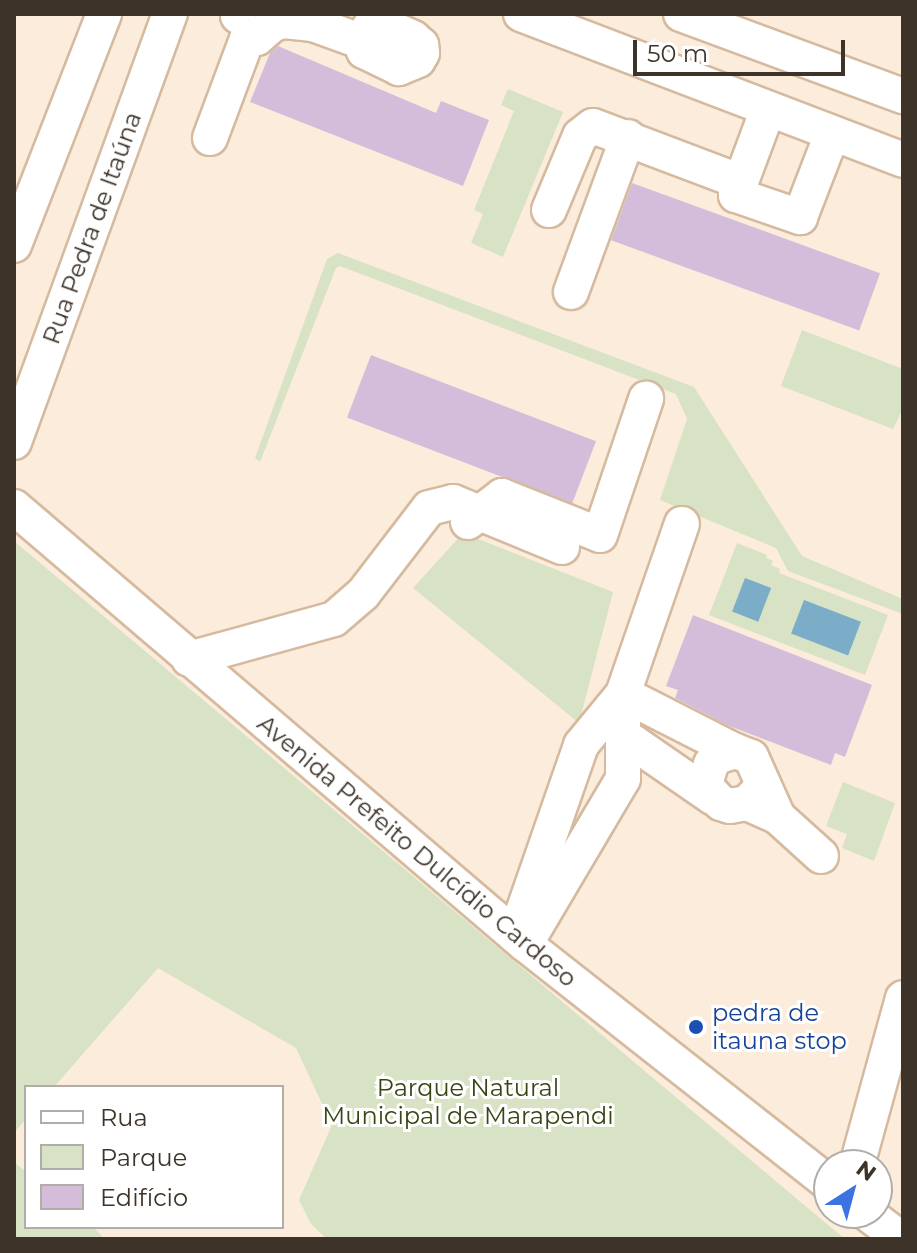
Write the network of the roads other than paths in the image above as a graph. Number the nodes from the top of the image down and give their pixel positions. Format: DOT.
graph roads {
  1 [pos="84,14"];
  2 [pos="104,14"];
  3 [pos="170,14"];
  4 [pos="320,14"];
  5 [pos="521,14"];
  6 [pos="681,14"];
  7 [pos="384,25"];
  8 [pos="903,96"];
  9 [pos="768,109"];
  10 [pos="832,134"];
  11 [pos="210,138"];
  12 [pos="626,143"];
  13 [pos="903,160"];
  14 [pos="738,188"];
  15 [pos="14,196"];
  16 [pos="555,212"];
  17 [pos="14,245"];
  18 [pos="571,292"];
  19 [pos="646,399"];
  20 [pos="14,442"];
  21 [pos="14,507"];
  22 [pos="473,517"];
  23 [pos="682,524"];
  24 [pos="559,552"];
  25 [pos="192,661"];
  26 [pos="623,694"];
  27 [pos="624,736"];
  28 [pos="735,751"];
  29 [pos="714,798"];
  30 [pos="762,801"];
  31 [pos="821,856"];
  32 [pos="520,939"];
  33 [pos="903,998"];
  34 [pos="895,1050"];
  35 [pos="862,1149"];
  36 [pos="813,1170"];
  1 -- 15 [label="street"];
  2 -- 17 [label="street"];
  3 -- 20 [label="street, Rua Pedra de Itaúna"];
  4 -- 7 [label="street"];
  5 -- 9 [label="street"];
  6 -- 8 [label="street"];
  7 -- 11 [label="street"];
  9 -- 10 [label="street"];
  9 -- 14 [label="street"];
  10 -- 13 [label="street"];
  10 -- 14 [label="street"];
  12 -- 14 [label="street"];
  12 -- 16 [label="street"];
  12 -- 18 [label="street"];
  19 -- 22 [label="street"];
  21 -- 25 [label="street, Avenida Prefeito Dulcídio Cardoso"];
  22 -- 24 [label="street"];
  22 -- 25 [label="street"];
  23 -- 26 [label="street"];
  25 -- 32 [label="street, Avenida Prefeito Dulcídio Cardoso"];
  26 -- 27 [label="street"];
  26 -- 28 [label="street"];
  26 -- 32 [label="street"];
  27 -- 29 [label="street"];
  27 -- 32 [label="street"];
  28 -- 29 [label="street"];
  28 -- 30 [label="street"];
  29 -- 30 [label="street"];
  30 -- 31 [label="street"];
  32 -- 36 [label="street, Avenida Prefeito Dulcídio Cardoso"];
  33 -- 34 [label="street"];
  34 -- 35 [label="street"];
}
